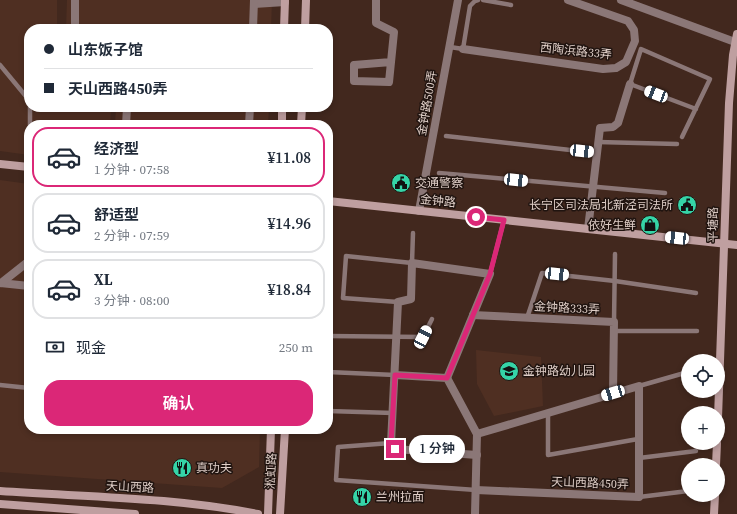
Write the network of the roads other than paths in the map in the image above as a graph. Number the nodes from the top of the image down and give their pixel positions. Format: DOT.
graph roads {
  1 [pos="74,0"];
  2 [pos="306,0"];
  3 [pos="376,0"];
  4 [pos="458,0"];
  5 [pos="478,0"];
  6 [pos="484,0"];
  7 [pos="568,0"];
  8 [pos="621,0"];
  9 [pos="285,1"];
  10 [pos="254,2"];
  11 [pos="511,5"];
  12 [pos="75,24"];
  13 [pos="253,24"];
  14 [pos="284,24"];
  15 [pos="306,24"];
  16 [pos="736,38"];
  17 [pos="450,47"];
  18 [pos="462,49"];
  19 [pos="391,62"];
  20 [pos="0,65"];
  21 [pos="630,84"];
  22 [pos="24,94"];
  23 [pos="696,110"];
  24 [pos="446,136"];
  25 [pos="682,138"];
  26 [pos="598,142"];
  27 [pos="677,144"];
  28 [pos="597,153"];
  29 [pos="0,164"];
  30 [pos="24,165"];
  31 [pos="439,173"];
  32 [pos="592,188"];
  33 [pos="665,193"];
  34 [pos="333,202"];
  35 [pos="419,211"];
  36 [pos="504,220"];
  37 [pos="588,229"];
  38 [pos="413,233"];
  39 [pos="725,244"];
  40 [pos="737,245"];
  41 [pos="615,254"];
  42 [pos="412,263"];
  43 [pos="24,265"];
  44 [pos="490,274"];
  45 [pos="615,281"];
  46 [pos="0,283"];
  47 [pos="24,285"];
  48 [pos="696,293"];
  49 [pos="398,302"];
  50 [pos="473,315"];
  51 [pos="527,318"];
  52 [pos="432,319"];
  53 [pos="614,322"];
  54 [pos="697,331"];
  55 [pos="614,332"];
  56 [pos="333,336"];
  57 [pos="397,338"];
  58 [pos="333,372"];
  59 [pos="681,374"];
  60 [pos="395,375"];
  61 [pos="447,378"];
  62 [pos="0,385"];
  63 [pos="639,386"];
  64 [pos="24,387"];
  65 [pos="613,393"];
  66 [pos="718,406"];
  67 [pos="333,411"];
  68 [pos="393,413"];
  69 [pos="548,413"];
  70 [pos="271,434"];
  71 [pos="285,434"];
  72 [pos="477,434"];
  73 [pos="638,440"];
  74 [pos="391,443"];
  75 [pos="696,450"];
  76 [pos="477,455"];
  77 [pos="639,458"];
  78 [pos="476,490"];
  79 [pos="0,491"];
  80 [pos="681,492"];
  81 [pos="639,497"];
  82 [pos="715,502"];
  83 [pos="0,504"];
  84 [pos="135,514"];
  85 [pos="258,514"];
  86 [pos="268,514"];
  87 [pos="280,514"];
  88 [pos="475,514"];
  89 [pos="714,514"];
  1 -- 12 [label="street"];
  2 -- 15 [label="street"];
  3 -- 19 [label="street"];
  4 -- 17 [label="street, 金钟路500弄"];
  5 -- 18 [label="lane"];
  6 -- 11 [label="lane"];
  7 -- 18 [label="street, 西陶浜路33弄"];
  8 -- 16 [label="street"];
  9 -- 10 [label="street"];
  9 -- 14 [label="street"];
  10 -- 13 [label="street"];
  16 -- 39 [label="street, 平塘路"];
  17 -- 18 [label="lane"];
  17 -- 35 [label="street, 金钟路500弄"];
  19 -- 19 [label="street"];
  20 -- 22 [label="lane"];
  21 -- 23 [label="lane"];
  21 -- 23 [label="lane"];
  21 -- 26 [label="street"];
  23 -- 25 [label="lane"];
  24 -- 28 [label="lane"];
  26 -- 27 [label="lane"];
  26 -- 28 [label="street"];
  28 -- 32 [label="street"];
  29 -- 30 [label="street"];
  31 -- 32 [label="lane"];
  32 -- 33 [label="lane"];
  32 -- 37 [label="street"];
  34 -- 35 [label="street, 金钟路"];
  35 -- 36 [label="street, 金钟路"];
  36 -- 37 [label="street, 金钟路"];
  36 -- 44 [label="lane"];
  37 -- 39 [label="street, 金钟路"];
  38 -- 42 [label="lane"];
  39 -- 40 [label="street, 金钟路"];
  39 -- 66 [label="street, 平塘路"];
  41 -- 45 [label="lane"];
  42 -- 44 [label="street"];
  42 -- 49 [label="street"];
  42 -- 49 [label="lane"];
  43 -- 46 [label="street"];
  44 -- 50 [label="street"];
  45 -- 48 [label="lane"];
  45 -- 51 [label="lane"];
  45 -- 53 [label="lane"];
  46 -- 47 [label="street"];
  49 -- 57 [label="street"];
  50 -- 51 [label="street, 金钟路333弄"];
  50 -- 61 [label="street"];
  51 -- 53 [label="street, 金钟路333弄"];
  52 -- 57 [label="lane"];
  53 -- 55 [label="street, 金钟路333弄"];
  54 -- 55 [label="lane"];
  55 -- 65 [label="street, 金钟路333弄"];
  56 -- 57 [label="lane"];
  57 -- 60 [label="street"];
  58 -- 60 [label="lane"];
  59 -- 63 [label="lane"];
  60 -- 61 [label="street"];
  60 -- 68 [label="street"];
  61 -- 72 [label="street"];
  62 -- 64 [label="lane"];
  63 -- 65 [label="street"];
  63 -- 73 [label="street, 天山西路450弄"];
  65 -- 69 [label="street"];
  67 -- 68 [label="lane"];
  68 -- 74 [label="street"];
  69 -- 72 [label="street"];
  69 -- 73 [label="lane"];
  70 -- 86 [label="street, 淞虹路"];
  71 -- 87 [label="street, 淞虹路"];
  72 -- 76 [label="street"];
  73 -- 77 [label="street, 天山西路450弄"];
  74 -- 76 [label="street"];
  74 -- 78 [label="lane"];
  75 -- 77 [label="lane"];
  76 -- 78 [label="street"];
  77 -- 81 [label="street, 天山西路450弄"];
  78 -- 81 [label="street, 天山西路450弄"];
  78 -- 88 [label="street"];
  79 -- 85 [label="street, 天山西路"];
  80 -- 81 [label="lane"];
  82 -- 89 [label="street"];
  83 -- 84 [label="street"];
}
